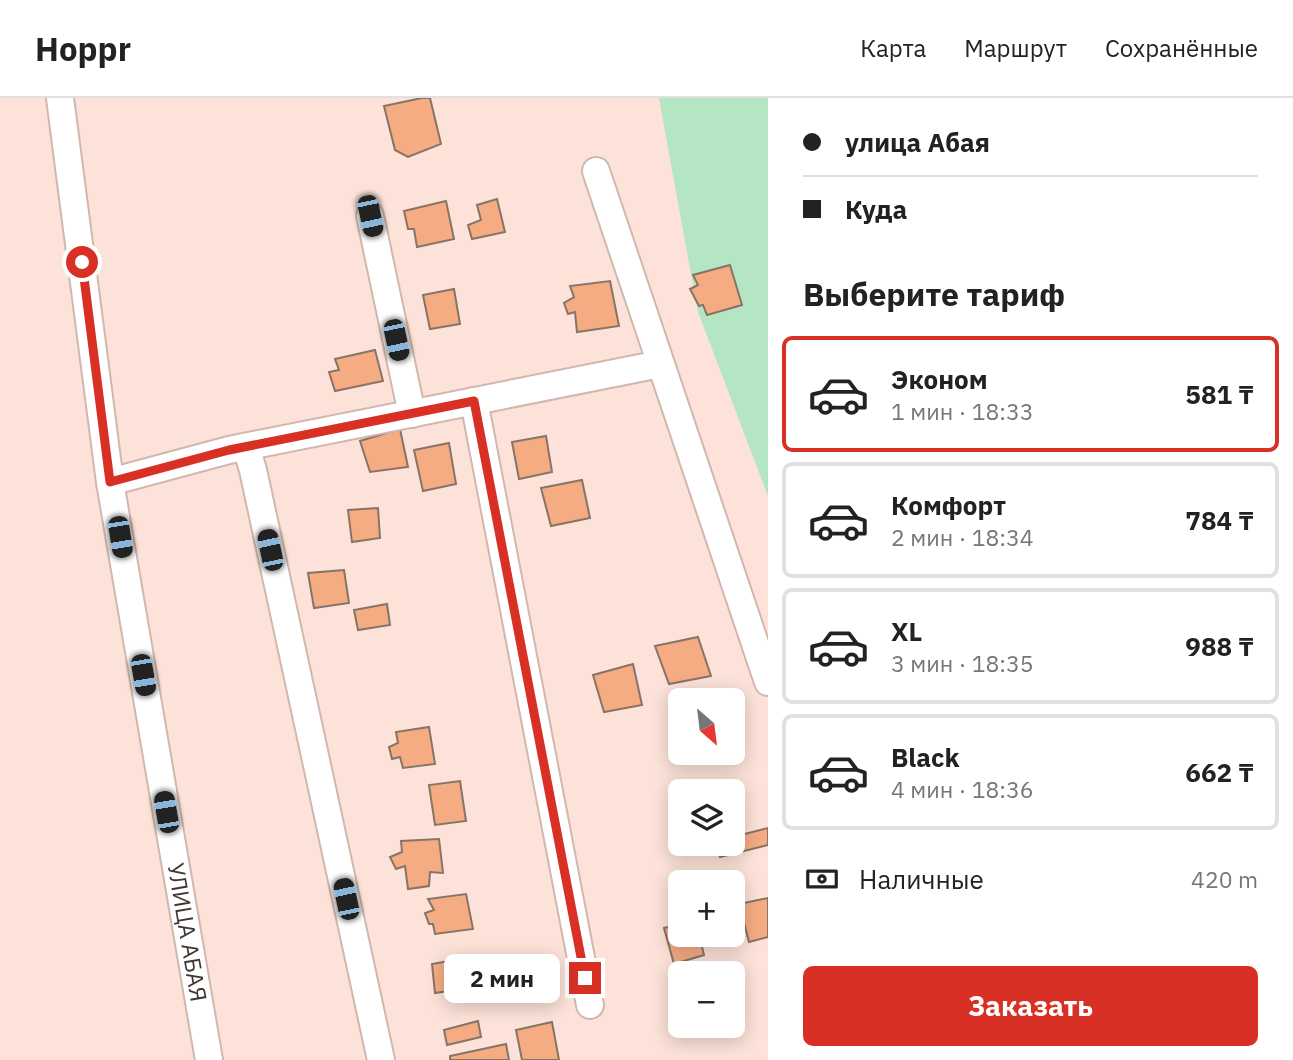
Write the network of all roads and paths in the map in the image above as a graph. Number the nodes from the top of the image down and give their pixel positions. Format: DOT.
graph roads {
  1 [pos="60,98"];
  2 [pos="596,171"];
  3 [pos="370,216"];
  4 [pos="660,364"];
  5 [pos="474,401"];
  6 [pos="411,414"];
  7 [pos="246,447"];
  8 [pos="110,482"];
  9 [pos="768,682"];
  10 [pos="590,1005"];
  11 [pos="209,1060"];
  12 [pos="381,1060"];
  1 -- 8 [label="street, УЛИЦА АБАЯ"];
  2 -- 4 [label="street"];
  3 -- 6 [label="street"];
  4 -- 5 [label="street"];
  4 -- 9 [label="street"];
  5 -- 6 [label="street"];
  5 -- 10 [label="street"];
  6 -- 7 [label="street"];
  7 -- 8 [label="street"];
  7 -- 12 [label="street"];
  8 -- 11 [label="street, УЛИЦА АБАЯ"];
}
